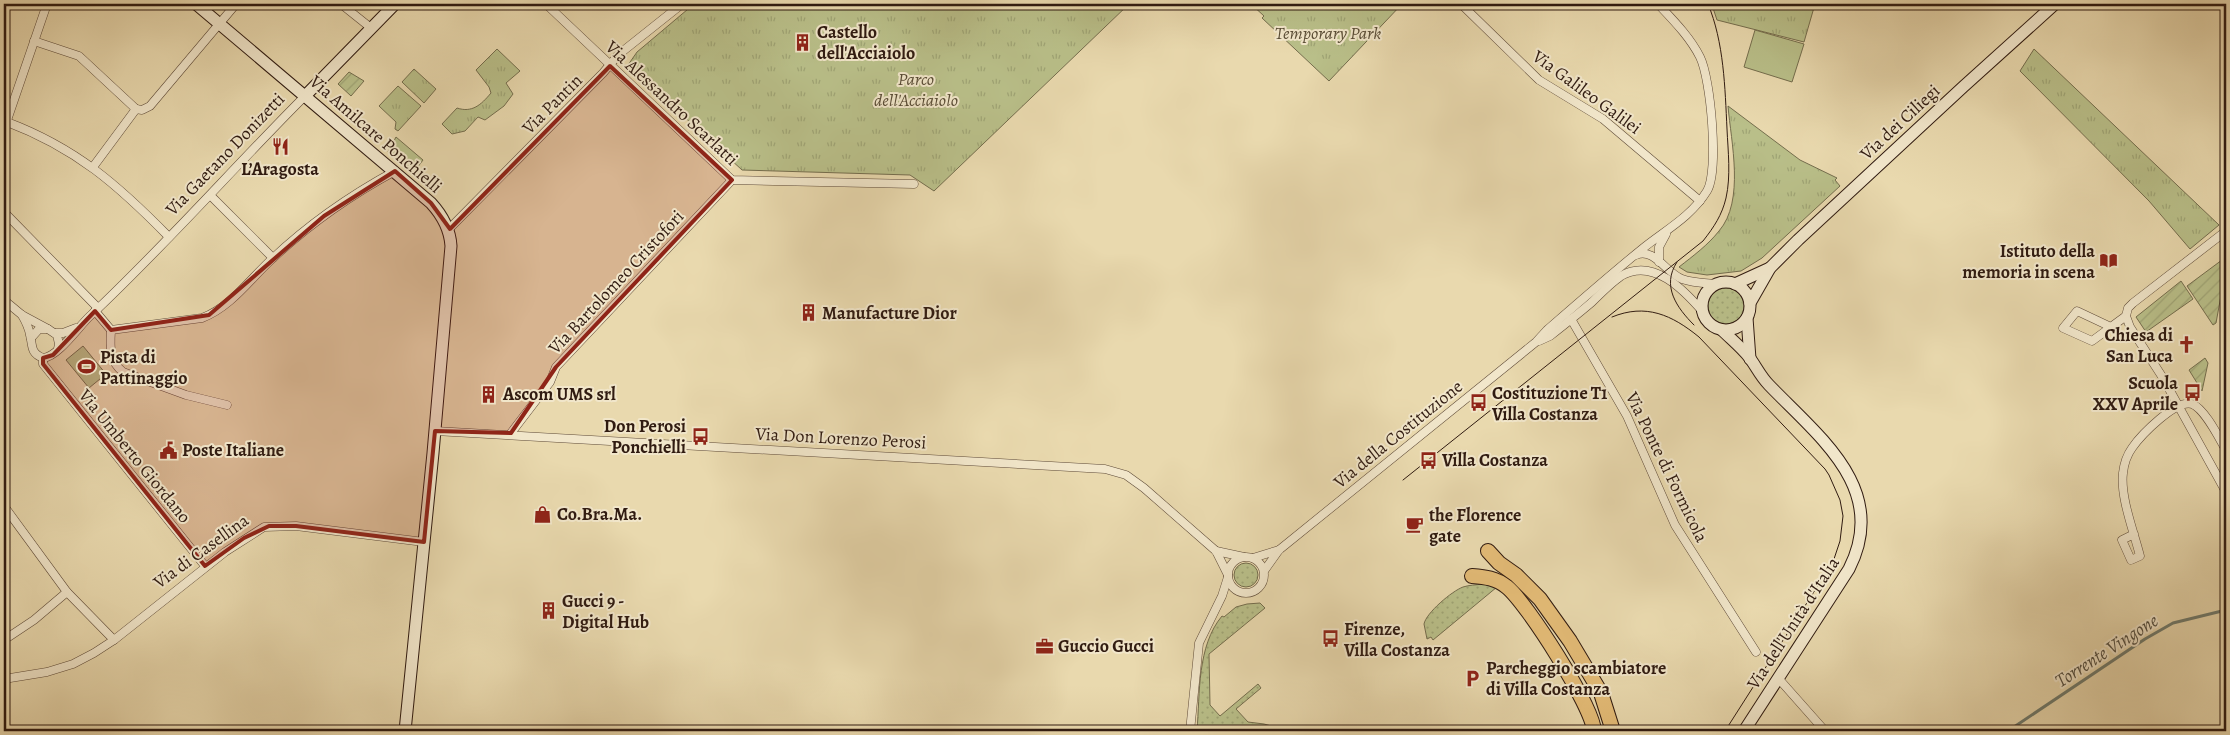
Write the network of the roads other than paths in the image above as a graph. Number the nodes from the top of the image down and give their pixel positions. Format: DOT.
graph roads {
  1 [pos="47,4"];
  2 [pos="196,4"];
  3 [pos="236,4"];
  4 [pos="341,4"];
  5 [pos="395,4"];
  6 [pos="546,4"];
  7 [pos="682,4"];
  8 [pos="1461,4"];
  9 [pos="1658,4"];
  10 [pos="2055,4"];
  11 [pos="220,23"];
  12 [pos="371,28"];
  13 [pos="34,41"];
  14 [pos="610,66"];
  15 [pos="306,96"];
  16 [pos="136,109"];
  17 [pos="5,126"];
  18 [pos="93,167"];
  19 [pos="394,171"];
  20 [pos="732,180"];
  21 [pos="914,184"];
  22 [pos="210,196"];
  23 [pos="1700,201"];
  24 [pos="4,212"];
  25 [pos="448,230"];
  26 [pos="1669,230"];
  27 [pos="2226,231"];
  28 [pos="169,237"];
  29 [pos="1633,257"];
  30 [pos="273,258"];
  31 [pos="1659,262"];
  32 [pos="1770,268"];
  33 [pos="1717,284"];
  34 [pos="1735,284"];
  35 [pos="4,300"];
  36 [pos="1750,303"];
  37 [pos="96,310"];
  38 [pos="1703,312"];
  39 [pos="22,315"];
  40 [pos="2126,316"];
  41 [pos="1747,318"];
  42 [pos="1571,319"];
  43 [pos="78,327"];
  44 [pos="2111,327"];
  45 [pos="111,330"];
  46 [pos="1722,330"];
  47 [pos="52,331"];
  48 [pos="31,338"];
  49 [pos="1536,342"];
  50 [pos="58,349"];
  51 [pos="1750,358"];
  52 [pos="43,361"];
  53 [pos="227,405"];
  54 [pos="2178,405"];
  55 [pos="435,431"];
  56 [pos="511,434"];
  57 [pos="2226,450"];
  58 [pos="2226,492"];
  59 [pos="4,506"];
  60 [pos="2134,534"];
  61 [pos="424,542"];
  62 [pos="1279,550"];
  63 [pos="1216,551"];
  64 [pos="1488,551"];
  65 [pos="1249,558"];
  66 [pos="205,566"];
  67 [pos="1264,571"];
  68 [pos="1228,576"];
  69 [pos="1472,576"];
  70 [pos="68,592"];
  71 [pos="4,640"];
  72 [pos="114,640"];
  73 [pos="1570,641"];
  74 [pos="1756,652"];
  75 [pos="1778,678"];
  76 [pos="4,679"];
  77 [pos="405,731"];
  78 [pos="1190,731"];
  79 [pos="1594,731"];
  80 [pos="1603,731"];
  81 [pos="1614,731"];
  82 [pos="1744,731"];
  83 [pos="1825,731"];
  1 -- 13 [label="street"];
  2 -- 11 [label="street, Via Amilcare Ponchielli"];
  3 -- 11 [label="street"];
  4 -- 12 [label="street"];
  5 -- 12 [label="street, Via Gaetano Donizetti"];
  6 -- 14 [label="street, Via Alessandro Scarlatti"];
  7 -- 14 [label="street, Via Pantin"];
  8 -- 23 [label="street, Via Galileo Galilei"];
  9 -- 23 [label="street, Via della Costituzione"];
  10 -- 32 [label="street, Via dei Ciliegi"];
  11 -- 15 [label="street, Via Amilcare Ponchielli"];
  11 -- 16 [label="street"];
  12 -- 15 [label="street, Via Gaetano Donizetti"];
  13 -- 16 [label="street"];
  13 -- 17 [label="street"];
  14 -- 20 [label="street, Via Alessandro Scarlatti"];
  14 -- 25 [label="street, Via Pantin"];
  15 -- 19 [label="street, Via Amilcare Ponchielli"];
  15 -- 22 [label="street, Via Gaetano Donizetti"];
  16 -- 18 [label="street"];
  17 -- 18 [label="street"];
  18 -- 28 [label="street"];
  19 -- 25 [label="street, Via Amilcare Ponchielli"];
  19 -- 30 [label="street"];
  20 -- 21 [label="street, Via Alessandro Scarlatti"];
  20 -- 56 [label="street, Via Bartolomeo Cristofori"];
  22 -- 28 [label="street, Via Gaetano Donizetti"];
  22 -- 30 [label="street"];
  23 -- 26 [label="street, Via della Costituzione"];
  24 -- 37 [label="street"];
  25 -- 55 [label="street, Via Amilcare Ponchielli"];
  26 -- 29 [label="street, Via della Costituzione"];
  26 -- 31 [label="street"];
  27 -- 40 [label="street"];
  28 -- 37 [label="street, Via Gaetano Donizetti"];
  29 -- 31 [label="street, Via dei Ciliegi"];
  29 -- 49 [label="street, Via della Costituzione"];
  30 -- 45 [label="street"];
  31 -- 33 [label="street, Via dei Ciliegi"];
  32 -- 34 [label="street, Via dei Ciliegi"];
  32 -- 36 [label="street, Via dei Ciliegi"];
  33 -- 34 [label="street, Via dei Ciliegi"];
  33 -- 38 [label="street"];
  34 -- 36 [label="street"];
  35 -- 39 [label="street"];
  36 -- 41 [label="street, Via dei Ciliegi"];
  37 -- 43 [label="street, Via Gaetano Donizetti"];
  37 -- 45 [label="street"];
  38 -- 42 [label="street, Via della Costituzione"];
  38 -- 46 [label="street"];
  39 -- 47 [label="street"];
  39 -- 48 [label="street"];
  40 -- 44 [label="street"];
  40 -- 54 [label="street"];
  41 -- 46 [label="street"];
  41 -- 51 [label="street, Via dell'Unità d'Italia"];
  42 -- 49 [label="street, Via della Costituzione"];
  42 -- 74 [label="street, Via Ponte di Formicola"];
  43 -- 47 [label="street, Via Gaetano Donizetti"];
  43 -- 50 [label="street, Via Gaetano Donizetti"];
  44 -- 44 [label="street"];
  45 -- 53 [label="street"];
  46 -- 51 [label="street, Via dell'Unità d'Italia"];
  47 -- 48 [label="street"];
  47 -- 50 [label="street"];
  48 -- 52 [label="street"];
  49 -- 62 [label="street, Via della Costituzione"];
  50 -- 52 [label="street"];
  51 -- 75 [label="street, Via dell'Unità d'Italia"];
  52 -- 66 [label="street, Via Umberto Giordano"];
  54 -- 57 [label="street"];
  54 -- 58 [label="street"];
  54 -- 60 [label="street"];
  55 -- 56 [label="street, Via Don Lorenzo Perosi"];
  55 -- 61 [label="street, Via Amilcare Ponchielli"];
  56 -- 63 [label="street, Via Don Lorenzo Perosi"];
  59 -- 70 [label="street"];
  61 -- 66 [label="street, Via di Casellina"];
  61 -- 77 [label="street"];
  62 -- 65 [label="street, Via della Costituzione"];
  62 -- 67 [label="street, Via della Costituzione"];
  63 -- 65 [label="street, Via Don Lorenzo Perosi"];
  63 -- 68 [label="street, Via Don Lorenzo Perosi"];
  64 -- 73 [label="highway"];
  65 -- 67 [label="street"];
  65 -- 68 [label="street"];
  66 -- 72 [label="street, Via di Casellina"];
  67 -- 68 [label="street"];
  68 -- 78 [label="street"];
  69 -- 79 [label="highway"];
  70 -- 71 [label="street"];
  70 -- 72 [label="street"];
  72 -- 76 [label="street, Via di Casellina"];
  73 -- 80 [label="highway"];
  73 -- 81 [label="highway"];
  75 -- 82 [label="street, Via dell'Unità d'Italia"];
  75 -- 83 [label="street"];
}
